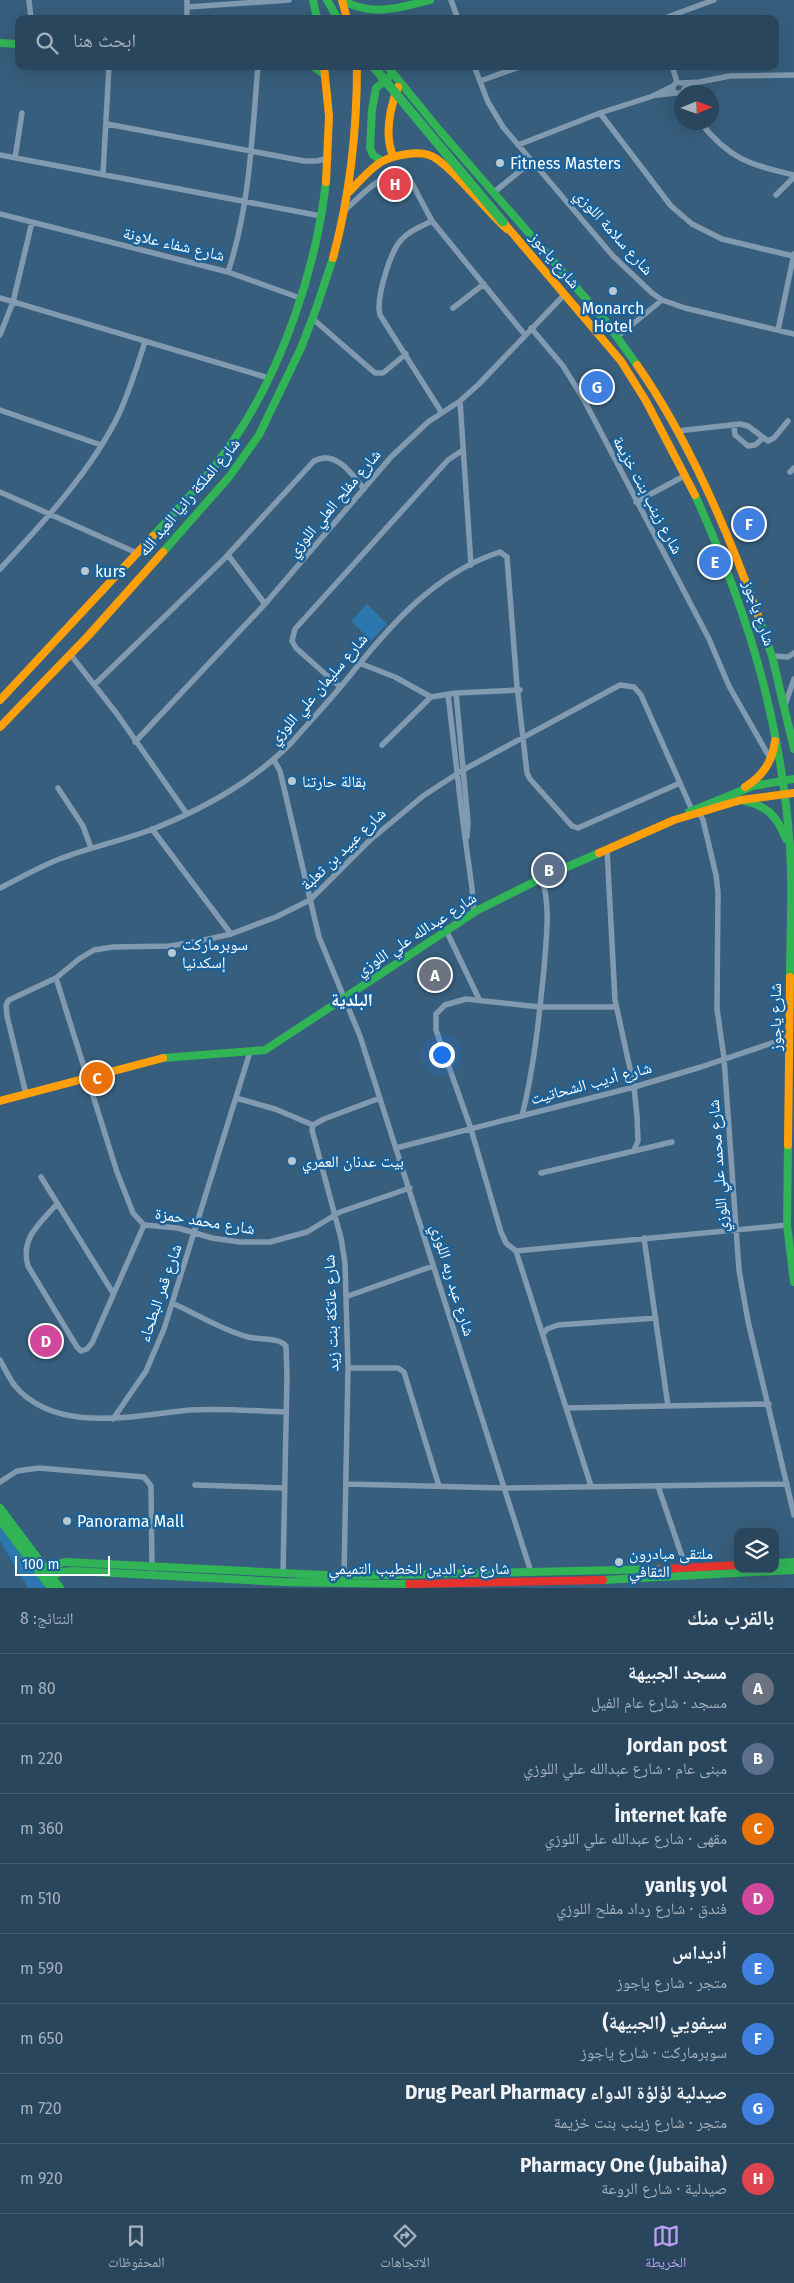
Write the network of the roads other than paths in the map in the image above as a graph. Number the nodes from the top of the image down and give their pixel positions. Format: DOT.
graph roads {
  1 [pos="29,0"];
  2 [pos="186,0"];
  3 [pos="289,0"];
  4 [pos="313,0"];
  5 [pos="327,0"];
  6 [pos="430,0"];
  7 [pos="452,0"];
  8 [pos="714,0"];
  9 [pos="187,7"];
  10 [pos="344,12"];
  11 [pos="31,15"];
  12 [pos="187,15"];
  13 [pos="316,15"];
  14 [pos="373,15"];
  15 [pos="379,15"];
  16 [pos="457,15"];
  17 [pos="673,15"];
  18 [pos="0,43"];
  19 [pos="15,44"];
  20 [pos="109,70"];
  21 [pos="258,70"];
  22 [pos="330,70"];
  23 [pos="356,70"];
  24 [pos="376,70"];
  25 [pos="390,70"];
  26 [pos="476,70"];
  27 [pos="512,70"];
  28 [pos="673,70"];
  29 [pos="325,71"];
  30 [pos="394,74"];
  31 [pos="794,75"];
  32 [pos="400,82"];
  33 [pos="480,82"];
  34 [pos="678,85"];
  35 [pos="692,85"];
  36 [pos="674,91"];
  37 [pos="328,95"];
  38 [pos="22,113"];
  39 [pos="600,113"];
  40 [pos="107,124"];
  41 [pos="707,130"];
  42 [pos="518,145"];
  43 [pos="252,150"];
  44 [pos="0,155"];
  45 [pos="393,156"];
  46 [pos="15,158"];
  47 [pos="329,158"];
  48 [pos="382,161"];
  49 [pos="531,162"];
  50 [pos="103,174"];
  51 [pos="794,176"];
  52 [pos="348,193"];
  53 [pos="493,193"];
  54 [pos="776,195"];
  55 [pos="245,200"];
  56 [pos="345,210"];
  57 [pos="0,214"];
  58 [pos="321,216"];
  59 [pos="432,220"];
  60 [pos="32,222"];
  61 [pos="510,230"];
  62 [pos="794,254"];
  63 [pos="228,272"];
  64 [pos="484,284"];
  65 [pos="564,295"];
  66 [pos="0,298"];
  67 [pos="300,298"];
  68 [pos="662,300"];
  69 [pos="13,302"];
  70 [pos="453,308"];
  71 [pos="313,319"];
  72 [pos="531,328"];
  73 [pos="778,330"];
  74 [pos="794,334"];
  75 [pos="525,335"];
  76 [pos="0,336"];
  77 [pos="617,337"];
  78 [pos="145,342"];
  79 [pos="406,354"];
  80 [pos="269,378"];
  81 [pos="460,401"];
  82 [pos="0,410"];
  83 [pos="442,413"];
  84 [pos="788,421"];
  85 [pos="734,426"];
  86 [pos="677,431"];
  87 [pos="762,439"];
  88 [pos="100,445"];
  89 [pos="463,450"];
  90 [pos="686,475"];
  91 [pos="364,489"];
  92 [pos="0,492"];
  93 [pos="636,502"];
  94 [pos="49,513"];
  95 [pos="137,553"];
  96 [pos="228,555"];
  97 [pos="471,565"];
  98 [pos="0,569"];
  99 [pos="266,604"];
  100 [pos="794,653"];
  101 [pos="70,654"];
  102 [pos="772,656"];
  103 [pos="359,663"];
  104 [pos="794,679"];
  105 [pos="95,684"];
  106 [pos="629,685"];
  107 [pos="340,687"];
  108 [pos="456,693"];
  109 [pos="519,693"];
  110 [pos="448,694"];
  111 [pos="431,698"];
  112 [pos="0,700"];
  113 [pos="785,705"];
  114 [pos="789,724"];
  115 [pos="0,728"];
  116 [pos="776,731"];
  117 [pos="794,733"];
  118 [pos="524,738"];
  119 [pos="135,742"];
  120 [pos="382,746"];
  121 [pos="794,748"];
  122 [pos="274,760"];
  123 [pos="771,760"];
  124 [pos="460,772"];
  125 [pos="784,779"];
  126 [pos="794,779"];
  127 [pos="680,783"];
  128 [pos="745,787"];
  129 [pos="58,788"];
  130 [pos="790,793"];
  131 [pos="742,800"];
  132 [pos="696,812"];
  133 [pos="188,814"];
  134 [pos="152,829"];
  135 [pos="91,848"];
  136 [pos="607,849"];
  137 [pos="790,850"];
  138 [pos="542,878"];
  139 [pos="0,888"];
  140 [pos="310,900"];
  141 [pos="474,913"];
  142 [pos="446,930"];
  143 [pos="231,934"];
  144 [pos="56,978"];
  145 [pos="344,998"];
  146 [pos="478,999"];
  147 [pos="616,1006"];
  148 [pos="540,1007"];
  149 [pos="790,1037"];
  150 [pos="250,1052"];
  151 [pos="724,1058"];
  152 [pos="87,1078"];
  153 [pos="634,1086"];
  154 [pos="26,1094"];
  155 [pos="236,1098"];
  156 [pos="380,1098"];
  157 [pos="0,1101"];
  158 [pos="522,1116"];
  159 [pos="313,1125"];
  160 [pos="470,1129"];
  161 [pos="672,1142"];
  162 [pos="396,1148"];
  163 [pos="634,1150"];
  164 [pos="541,1173"];
  165 [pos="41,1177"];
  166 [pos="410,1188"];
  167 [pos="57,1204"];
  168 [pos="335,1215"];
  169 [pos="787,1224"];
  170 [pos="144,1225"];
  171 [pos="736,1230"];
  172 [pos="194,1232"];
  173 [pos="644,1238"];
  174 [pos="516,1251"];
  175 [pos="433,1266"];
  176 [pos="794,1282"];
  177 [pos="113,1293"];
  178 [pos="348,1296"];
  179 [pos="172,1303"];
  180 [pos="656,1318"];
  181 [pos="543,1334"];
  182 [pos="0,1360"];
  183 [pos="348,1368"];
  184 [pos="769,1404"];
  185 [pos="668,1406"];
  186 [pos="567,1408"];
  187 [pos="286,1412"];
  188 [pos="113,1419"];
  189 [pos="0,1482"];
  190 [pos="346,1484"];
  191 [pos="787,1484"];
  192 [pos="195,1485"];
  193 [pos="439,1486"];
  194 [pos="591,1486"];
  195 [pos="658,1486"];
  196 [pos="284,1488"];
  197 [pos="504,1488"];
  198 [pos="0,1508"];
  199 [pos="794,1515"];
  200 [pos="0,1520"];
  201 [pos="34,1552"];
  202 [pos="794,1562"];
  203 [pos="779,1563"];
  204 [pos="734,1565"];
  205 [pos="67,1567"];
  206 [pos="152,1568"];
  207 [pos="686,1568"];
  208 [pos="794,1570"];
  209 [pos="531,1572"];
  210 [pos="46,1574"];
  211 [pos="283,1574"];
  212 [pos="344,1576"];
  213 [pos="542,1585"];
  214 [pos="351,1586"];
  215 [pos="425,1586"];
  216 [pos="57,1588"];
  1 -- 11 [label="street"];
  2 -- 9 [label="street"];
  3 -- 9 [label="street"];
  4 -- 13 [label="main road"];
  5 -- 10 [label="main road"];
  6 -- 15 [label="main road"];
  7 -- 16 [label="street"];
  8 -- 17 [label="street"];
  9 -- 12 [label="street"];
  10 -- 14 [label="main road"];
  18 -- 19 [label="main road"];
  20 -- 40 [label="street"];
  21 -- 43 [label="street, شارع شفاء علاونة"];
  22 -- 37 [label="main road"];
  23 -- 52 [label="main road, شارع الملكة رانيا العبد الله"];
  24 -- 61 [label="main road, شارع ياجوز, bridge"];
  25 -- 30 [label="main road, شارع ياجوز"];
  26 -- 33 [label="street, شارع سلامة اللوزي"];
  27 -- 33 [label="street"];
  28 -- 34 [label="street"];
  29 -- 37 [label="main road, شارع الملكة رانيا العبد الله"];
  30 -- 32 [label="main road, شارع ياجوز"];
  30 -- 48 [label="main road"];
  31 -- 35 [label="street"];
  32 -- 45 [label="main road"];
  32 -- 53 [label="main road, شارع ياجوز"];
  33 -- 42 [label="street, شارع سلامة اللوزي"];
  36 -- 39 [label="street"];
  37 -- 47 [label="main road, شارع الملكة رانيا العبد الله"];
  38 -- 46 [label="street"];
  39 -- 42 [label="street"];
  39 -- 62 [label="street"];
  40 -- 43 [label="street"];
  40 -- 50 [label="street"];
  41 -- 51 [label="street"];
  42 -- 49 [label="street, شارع سلامة اللوزي"];
  43 -- 47 [label="street"];
  43 -- 55 [label="street, شارع شفاء علاونة"];
  44 -- 46 [label="street"];
  45 -- 48 [label="main road"];
  45 -- 61 [label="main road"];
  46 -- 50 [label="street"];
  47 -- 58 [label="main road, شارع الملكة رانيا العبد الله"];
  48 -- 52 [label="main road"];
  49 -- 53 [label="street"];
  49 -- 68 [label="street, شارع سلامة اللوزي"];
  50 -- 55 [label="street"];
  51 -- 54 [label="street"];
  52 -- 56 [label="main road, شارع الملكة رانيا العبد الله"];
  53 -- 77 [label="main road, شارع ياجوز"];
  55 -- 58 [label="street"];
  55 -- 63 [label="street, شارع شفاء علاونة"];
  56 -- 59 [label="street"];
  56 -- 71 [label="main road, شارع الملكة رانيا العبد الله"];
  57 -- 60 [label="street, شارع شفاء علاونة"];
  58 -- 67 [label="main road, شارع الملكة رانيا العبد الله"];
  59 -- 64 [label="street"];
  59 -- 79 [label="street"];
  60 -- 63 [label="street, شارع شفاء علاونة"];
  60 -- 69 [label="street"];
  61 -- 65 [label="main road, شارع ياجوز"];
  62 -- 73 [label="street"];
  63 -- 67 [label="street"];
  64 -- 70 [label="street"];
  64 -- 75 [label="street"];
  65 -- 72 [label="street, شارع مفلح العلي اللوزي"];
  65 -- 90 [label="main road, شارع ياجوز"];
  66 -- 69 [label="street"];
  67 -- 80 [label="main road, شارع الملكة رانيا العبد الله"];
  68 -- 73 [label="street, شارع سلامة اللوزي"];
  68 -- 77 [label="street"];
  69 -- 76 [label="street"];
  69 -- 78 [label="street"];
  71 -- 79 [label="street"];
  71 -- 101 [label="main road, شارع الملكة رانيا العبد الله"];
  72 -- 75 [label="street, شارع مفلح العلي اللوزي"];
  72 -- 93 [label="street, شارع زينب بنت خزيمة"];
  73 -- 74 [label="street, شارع سلامة اللوزي"];
  75 -- 81 [label="street, شارع مفلح العلي اللوزي"];
  77 -- 86 [label="main road, شارع ياجوز"];
  78 -- 80 [label="street"];
  78 -- 88 [label="street"];
  79 -- 83 [label="street"];
  80 -- 95 [label="main road, شارع الملكة رانيا العبد الله"];
  81 -- 83 [label="street, شارع مفلح العلي اللوزي"];
  81 -- 89 [label="street"];
  82 -- 88 [label="street"];
  83 -- 91 [label="street, شارع مفلح العلي اللوزي"];
  84 -- 87 [label="street"];
  85 -- 86 [label="street"];
  85 -- 87 [label="street"];
  85 -- 87 [label="street"];
  86 -- 102 [label="main road, شارع ياجوز"];
  88 -- 94 [label="street"];
  89 -- 97 [label="street"];
  89 -- 107 [label="street"];
  90 -- 93 [label="street"];
  90 -- 116 [label="main road, شارع ياجوز"];
  91 -- 96 [label="street"];
  91 -- 99 [label="street, شارع مفلح العلي اللوزي"];
  92 -- 94 [label="street"];
  93 -- 123 [label="street, شارع زينب بنت خزيمة"];
  94 -- 95 [label="street"];
  94 -- 98 [label="street"];
  95 -- 112 [label="main road, شارع الملكة رانيا العبد الله"];
  96 -- 99 [label="street"];
  96 -- 105 [label="street"];
  97 -- 103 [label="street, شارع سليمان علي اللوزي"];
  97 -- 109 [label="street, شارع سليمان علي اللوزي"];
  99 -- 119 [label="street, شارع مفلح العلي اللوزي"];
  100 -- 102 [label="street"];
  101 -- 105 [label="street"];
  101 -- 115 [label="main road, شارع الملكة رانيا العبد الله"];
  102 -- 113 [label="main road, شارع ياجوز"];
  103 -- 107 [label="street, شارع سليمان علي اللوزي"];
  103 -- 111 [label="street"];
  104 -- 113 [label="street"];
  105 -- 119 [label="street"];
  106 -- 118 [label="street, شارع عبيد بن ثعلبة"];
  106 -- 127 [label="street, شارع محمد علي اللوزي"];
  107 -- 122 [label="street, شارع سليمان علي اللوزي"];
  108 -- 109 [label="street"];
  108 -- 110 [label="street"];
  108 -- 124 [label="street"];
  109 -- 118 [label="street"];
  110 -- 111 [label="street"];
  110 -- 124 [label="street"];
  111 -- 120 [label="street"];
  113 -- 114 [label="main road, شارع ياجوز"];
  114 -- 117 [label="main road"];
  114 -- 121 [label="main road, شارع ياجوز"];
  116 -- 123 [label="main road"];
  116 -- 125 [label="main road, شارع ياجوز"];
  118 -- 124 [label="street, شارع عبيد بن ثعلبة"];
  118 -- 127 [label="street"];
  119 -- 133 [label="street"];
  122 -- 133 [label="street, شارع سليمان علي اللوزي"];
  122 -- 140 [label="street, شارع عبد ربه اللوزي"];
  123 -- 128 [label="main road"];
  124 -- 140 [label="street, شارع عبيد بن ثعلبة"];
  124 -- 141 [label="street"];
  125 -- 126 [label="main road, شارع عبدالله علي اللوزي"];
  125 -- 128 [label="main road, شارع عبدالله علي اللوزي"];
  125 -- 130 [label="main road, شارع ياجوز"];
  127 -- 132 [label="street, شارع محمد علي اللوزي"];
  128 -- 132 [label="main road, شارع عبدالله علي اللوزي"];
  129 -- 135 [label="street"];
  130 -- 131 [label="main road, شارع عبدالله علي اللوزي"];
  130 -- 137 [label="main road, شارع ياجوز"];
  131 -- 132 [label="main road, شارع عبدالله علي اللوزي"];
  131 -- 137 [label="main road"];
  132 -- 136 [label="main road, شارع عبدالله علي اللوزي"];
  132 -- 151 [label="street, شارع محمد علي اللوزي"];
  133 -- 134 [label="street, شارع سليمان علي اللوزي"];
  134 -- 135 [label="street, شارع سليمان علي اللوزي"];
  134 -- 143 [label="street"];
  135 -- 139 [label="street, شارع سليمان علي اللوزي"];
  136 -- 138 [label="main road, شارع عبدالله علي اللوزي"];
  136 -- 147 [label="street"];
  137 -- 149 [label="main road, شارع ياجوز"];
  138 -- 141 [label="main road, شارع عبدالله علي اللوزي"];
  138 -- 148 [label="street"];
  140 -- 143 [label="street, شارع عبيد بن ثعلبة"];
  140 -- 145 [label="street, شارع عبد ربه اللوزي"];
  141 -- 142 [label="main road, شارع عبدالله علي اللوزي"];
  142 -- 145 [label="main road, شارع عبدالله علي اللوزي"];
  142 -- 146 [label="street"];
  143 -- 144 [label="street, شارع عبيد بن ثعلبة"];
  144 -- 152 [label="street, شارع محمد حمزة"];
  144 -- 154 [label="street, شارع عبيد بن ثعلبة"];
  145 -- 150 [label="main road, شارع عبدالله علي اللوزي"];
  145 -- 156 [label="street, شارع عبد ربه اللوزي"];
  146 -- 148 [label="street"];
  146 -- 160 [label="street"];
  147 -- 148 [label="street"];
  147 -- 153 [label="street"];
  148 -- 158 [label="street"];
  149 -- 151 [label="street, شارع أديب الشحاتيت"];
  149 -- 169 [label="main road, شارع ياجوز"];
  150 -- 152 [label="main road, شارع عبدالله علي اللوزي"];
  150 -- 155 [label="street, شارع قمر البطحاء"];
  151 -- 153 [label="street, شارع أديب الشحاتيت"];
  151 -- 171 [label="street, شارع محمد علي اللوزي"];
  152 -- 154 [label="main road, شارع عبدالله علي اللوزي"];
  152 -- 170 [label="street, شارع محمد حمزة"];
  153 -- 158 [label="street, شارع أديب الشحاتيت"];
  153 -- 163 [label="street"];
  154 -- 157 [label="main road, شارع عبدالله علي اللوزي"];
  155 -- 159 [label="street"];
  155 -- 172 [label="street, شارع قمر البطحاء"];
  156 -- 159 [label="street"];
  156 -- 162 [label="street, شارع عبد ربه اللوزي"];
  158 -- 160 [label="street, شارع أديب الشحاتيت"];
  159 -- 168 [label="street, شارع عاتكة بنت زيد"];
  160 -- 162 [label="street, شارع أديب الشحاتيت"];
  160 -- 174 [label="street"];
  161 -- 163 [label="street"];
  162 -- 166 [label="street, شارع عبد ربه اللوزي"];
  163 -- 164 [label="street"];
  165 -- 167 [label="street"];
  166 -- 168 [label="street, شارع محمد حمزة"];
  166 -- 175 [label="street, شارع عبد ربه اللوزي"];
  167 -- 177 [label="street"];
  167 -- 177 [label="street"];
  168 -- 172 [label="street, شارع محمد حمزة"];
  168 -- 178 [label="street, شارع عاتكة بنت زيد"];
  169 -- 171 [label="street"];
  169 -- 176 [label="main road, شارع ياجوز"];
  170 -- 172 [label="street, شارع محمد حمزة"];
  170 -- 177 [label="street"];
  171 -- 173 [label="street"];
  171 -- 184 [label="street, شارع محمد علي اللوزي"];
  172 -- 179 [label="street, شارع قمر البطحاء"];
  173 -- 174 [label="street"];
  173 -- 180 [label="street"];
  174 -- 181 [label="street"];
  175 -- 178 [label="street"];
  175 -- 197 [label="street, شارع عبد ربه اللوزي"];
  178 -- 183 [label="street, شارع عاتكة بنت زيد"];
  179 -- 187 [label="street"];
  179 -- 188 [label="street, شارع قمر البطحاء"];
  180 -- 181 [label="street"];
  180 -- 185 [label="street"];
  181 -- 186 [label="street"];
  182 -- 188 [label="street"];
  183 -- 190 [label="street, شارع عاتكة بنت زيد"];
  183 -- 193 [label="street"];
  184 -- 185 [label="street"];
  184 -- 191 [label="street, شارع محمد علي اللوزي"];
  185 -- 186 [label="street"];
  186 -- 194 [label="street"];
  187 -- 188 [label="street"];
  187 -- 196 [label="street"];
  189 -- 206 [label="street"];
  190 -- 193 [label="street"];
  190 -- 212 [label="street, شارع عاتكة بنت زيد"];
  191 -- 195 [label="street"];
  191 -- 199 [label="street, شارع محمد علي اللوزي"];
  192 -- 196 [label="street"];
  193 -- 197 [label="street"];
  194 -- 195 [label="street"];
  194 -- 197 [label="street"];
  195 -- 207 [label="street"];
  196 -- 211 [label="street"];
  197 -- 209 [label="street, شارع عبد ربه اللوزي"];
  198 -- 201 [label="main road"];
  200 -- 210 [label="main road"];
  201 -- 205 [label="main road"];
  201 -- 210 [label="main road"];
  202 -- 203 [label="main road"];
  204 -- 207 [label="main road, شارع عز الدين الخطيب التميمي"];
  205 -- 206 [label="main road, شارع عز الدين الخطيب التميمي"];
  205 -- 210 [label="main road, شارع عز الدين الخطيب التميمي"];
  205 -- 214 [label="main road, شارع عز الدين الخطيب التميمي"];
  205 -- 216 [label="main road"];
  206 -- 211 [label="main road, شارع عز الدين الخطيب التميمي"];
  207 -- 209 [label="main road, شارع عز الدين الخطيب التميمي"];
  208 -- 213 [label="main road, شارع عز الدين الخطيب التميمي"];
  209 -- 212 [label="main road, شارع عز الدين الخطيب التميمي"];
  210 -- 216 [label="main road"];
  211 -- 212 [label="main road, شارع عز الدين الخطيب التميمي"];
  213 -- 215 [label="main road, شارع عز الدين الخطيب التميمي"];
  214 -- 215 [label="main road, شارع عز الدين الخطيب التميمي"];
}
